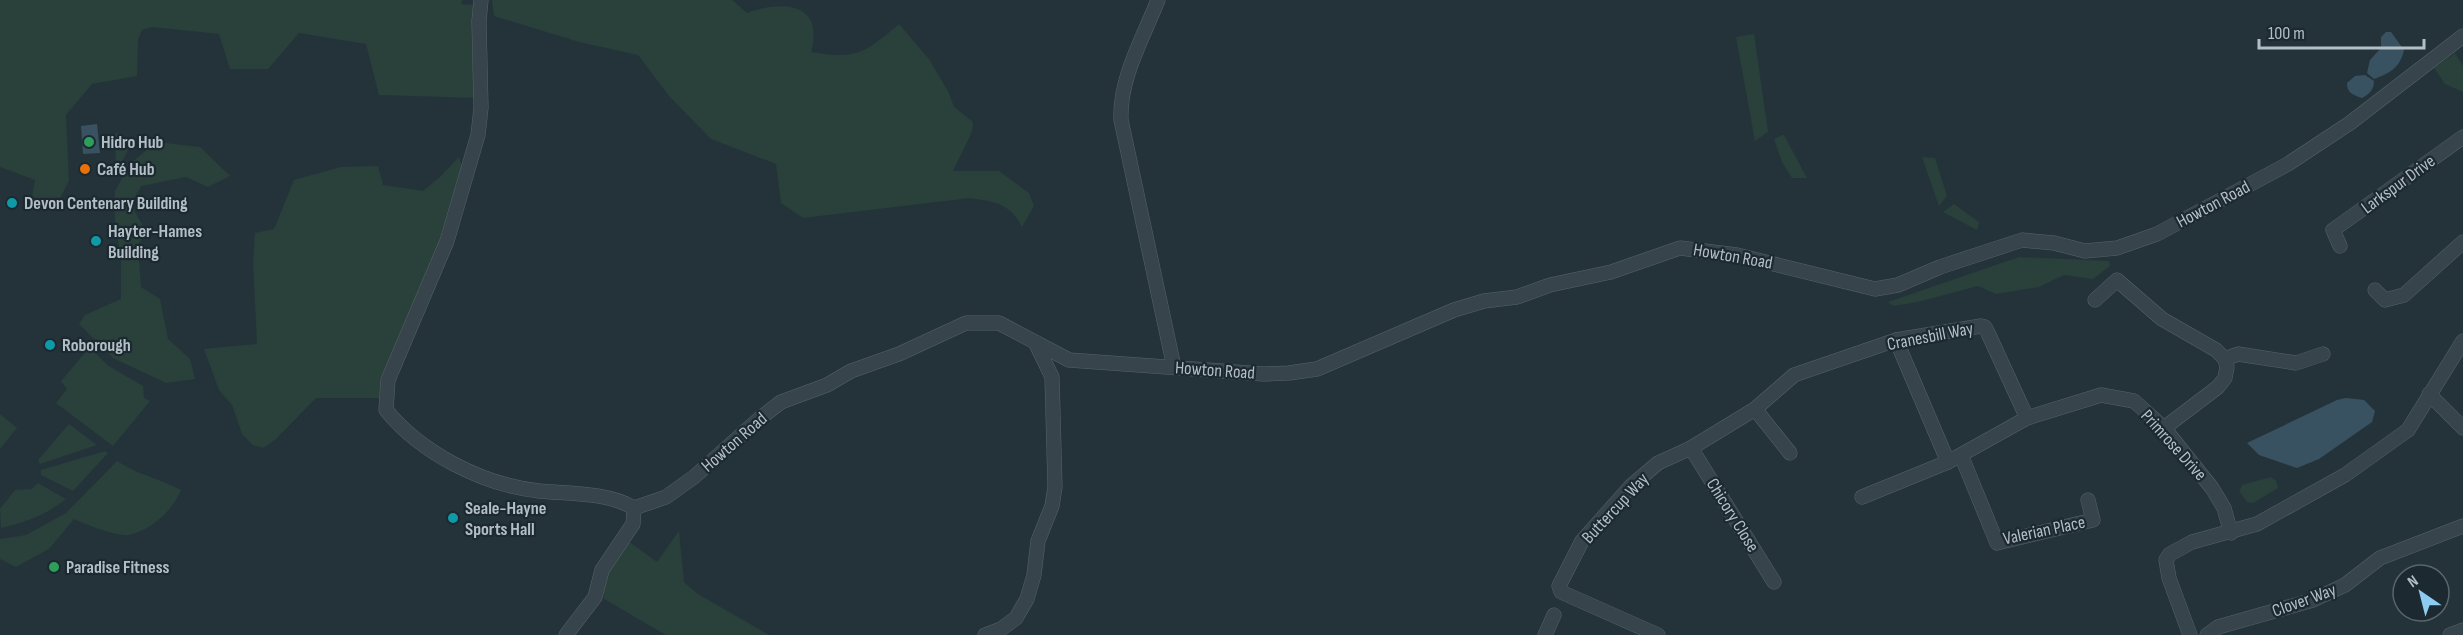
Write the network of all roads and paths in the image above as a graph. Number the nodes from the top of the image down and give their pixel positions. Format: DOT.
graph roads {
  1 [pos="481,0"];
  2 [pos="1158,0"];
  3 [pos="2463,36"];
  4 [pos="2463,137"];
  5 [pos="2324,219"];
  6 [pos="2332,231"];
  7 [pos="2463,242"];
  8 [pos="2340,246"];
  9 [pos="2375,290"];
  10 [pos="2095,300"];
  11 [pos="1896,340"];
  12 [pos="2463,341"];
  13 [pos="1035,342"];
  14 [pos="2323,354"];
  15 [pos="2225,359"];
  16 [pos="1069,360"];
  17 [pos="1174,367"];
  18 [pos="1052,377"];
  19 [pos="2429,394"];
  20 [pos="1755,409"];
  21 [pos="2027,418"];
  22 [pos="2164,428"];
  23 [pos="2463,428"];
  24 [pos="1691,448"];
  25 [pos="1790,453"];
  26 [pos="1961,455"];
  27 [pos="1948,462"];
  28 [pos="1862,497"];
  29 [pos="2088,500"];
  30 [pos="634,508"];
  31 [pos="2463,526"];
  32 [pos="2230,533"];
  33 [pos="1774,582"];
  34 [pos="1554,615"];
  35 [pos="2463,630"];
  36 [pos="1643,632"];
  37 [pos="566,635"];
  38 [pos="985,635"];
  39 [pos="1545,635"];
  40 [pos="1658,635"];
  41 [pos="2190,635"];
  42 [pos="2207,635"];
  43 [pos="2450,635"];
  1 -- 30 [label="street"];
  2 -- 17 [label="street"];
  3 -- 17 [label="street, Howton Road"];
  4 -- 6 [label="street, Larkspur Drive"];
  5 -- 6 [label="street"];
  6 -- 8 [label="street"];
  7 -- 9 [label="street"];
  10 -- 15 [label="street"];
  11 -- 20 [label="street, Cranesbill Way"];
  11 -- 21 [label="street, Cranesbill Way"];
  11 -- 27 [label="street"];
  12 -- 19 [label="street"];
  13 -- 16 [label="street, Howton Road"];
  13 -- 18 [label="street"];
  13 -- 30 [label="street, Howton Road"];
  14 -- 15 [label="street"];
  15 -- 22 [label="street"];
  16 -- 17 [label="street, Howton Road"];
  16 -- 18 [label="street"];
  18 -- 38 [label="street"];
  19 -- 23 [label="street"];
  19 -- 32 [label="street"];
  20 -- 24 [label="street, Buttercup Way"];
  20 -- 25 [label="street"];
  21 -- 22 [label="street, Primrose Drive"];
  21 -- 26 [label="street, Primrose Drive"];
  22 -- 32 [label="street, Primrose Drive"];
  24 -- 33 [label="street, Chicory Close"];
  24 -- 36 [label="street, Buttercup Way"];
  26 -- 27 [label="street, Primrose Drive"];
  26 -- 29 [label="street, Valerian Place"];
  27 -- 28 [label="street, Primrose Drive"];
  30 -- 37 [label="street"];
  31 -- 42 [label="street, Clover Way"];
  32 -- 41 [label="street"];
  34 -- 39 [label="street"];
  35 -- 43 [label="street"];
  36 -- 40 [label="street, Buttercup Way"];
}
